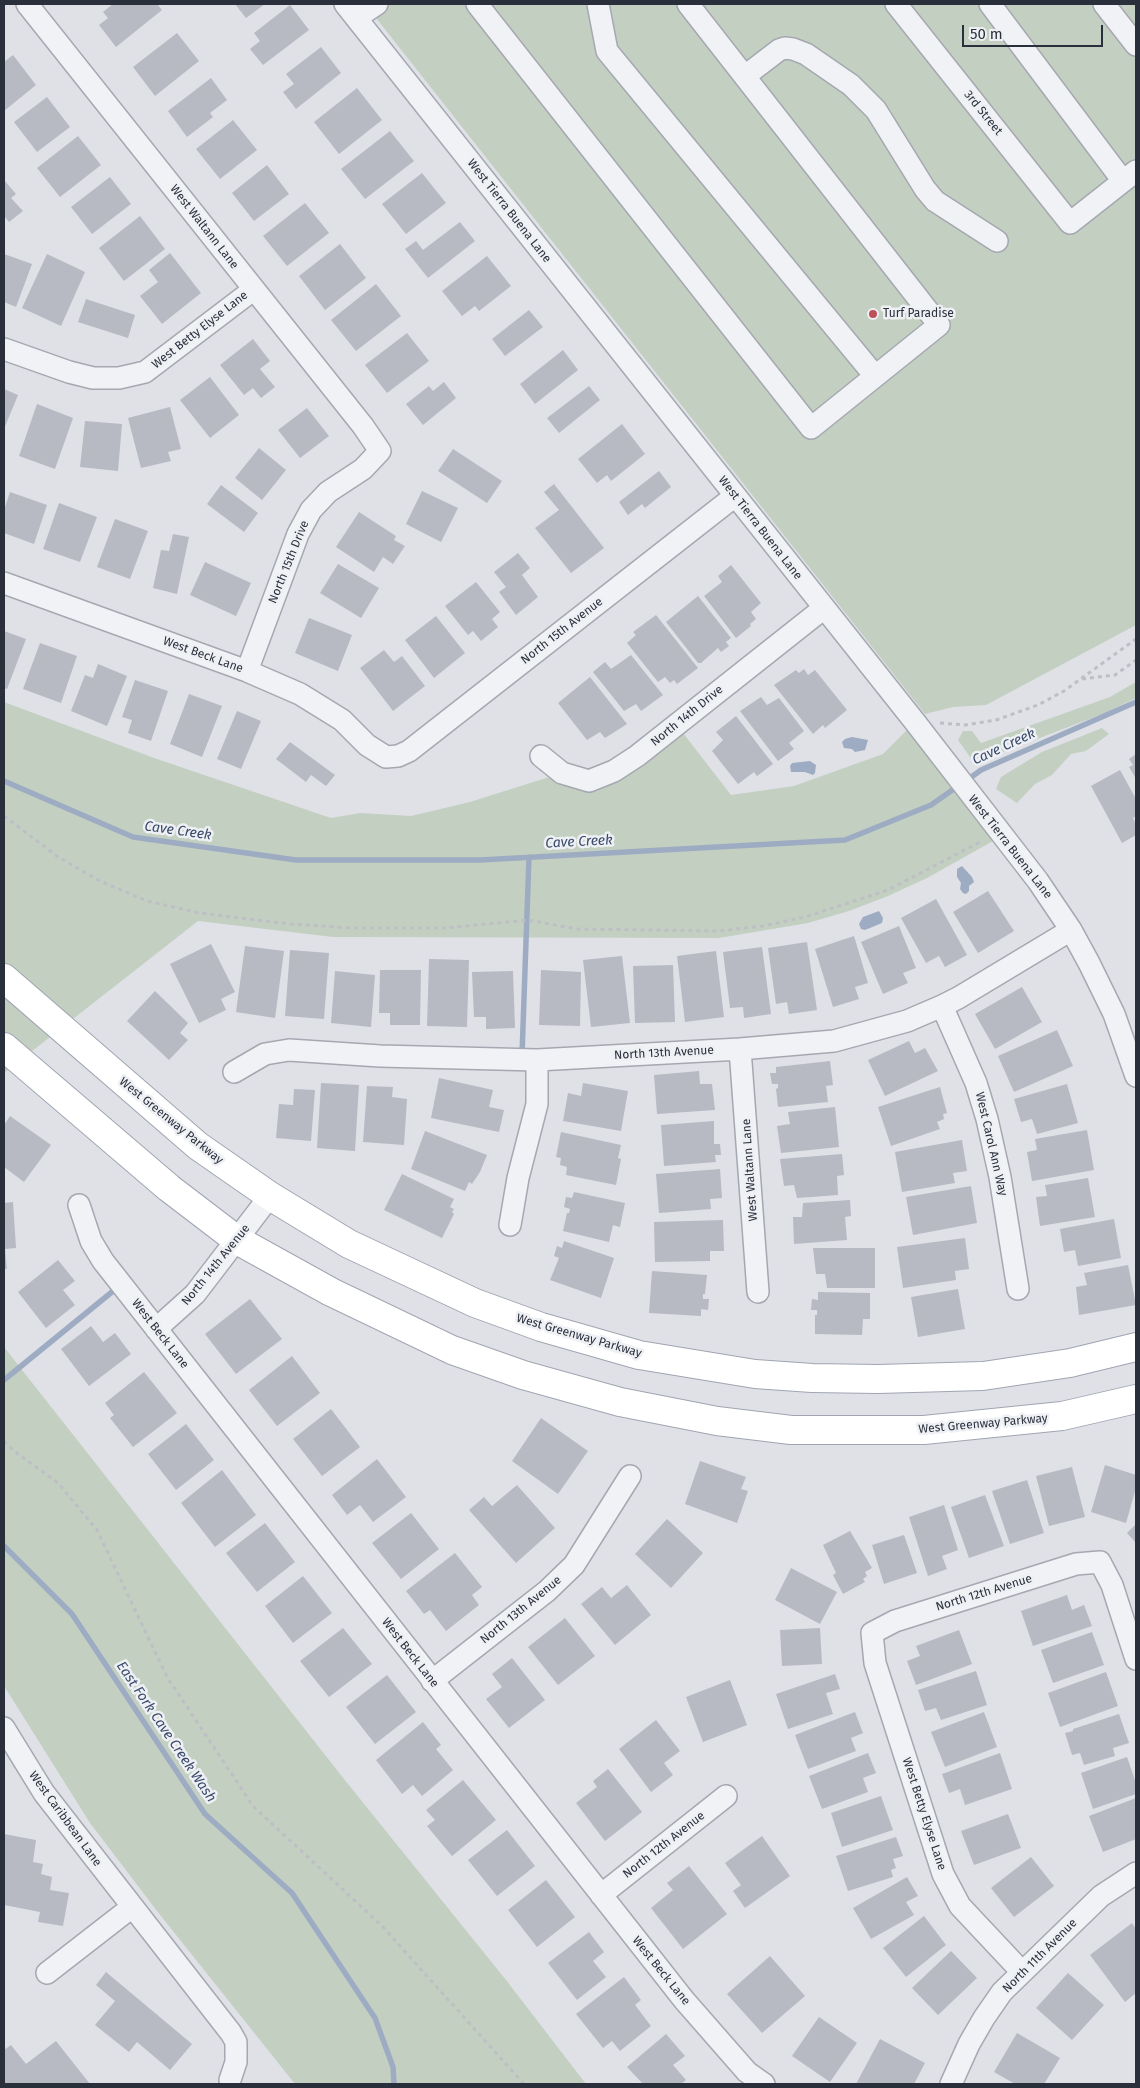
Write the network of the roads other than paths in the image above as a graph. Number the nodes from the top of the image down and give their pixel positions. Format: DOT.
graph roads {
  1 [pos="26,4"];
  2 [pos="377,4"];
  3 [pos="477,4"];
  4 [pos="598,4"];
  5 [pos="688,4"];
  6 [pos="896,4"];
  7 [pos="990,4"];
  8 [pos="1104,4"];
  9 [pos="350,11"];
  10 [pos="1136,45"];
  11 [pos="745,76"];
  12 [pos="1130,176"];
  13 [pos="997,241"];
  14 [pos="253,290"];
  15 [pos="4,349"];
  16 [pos="875,376"];
  17 [pos="380,451"];
  18 [pos="735,496"];
  19 [pos="4,583"];
  20 [pos="824,608"];
  21 [pos="247,671"];
  22 [pos="541,756"];
  23 [pos="386,757"];
  24 [pos="1071,930"];
  25 [pos="4,978"];
  26 [pos="942,1006"];
  27 [pos="4,1047"];
  28 [pos="740,1049"];
  29 [pos="537,1060"];
  30 [pos="234,1072"];
  31 [pos="1136,1076"];
  32 [pos="270,1196"];
  33 [pos="79,1205"];
  34 [pos="510,1225"];
  35 [pos="237,1240"];
  36 [pos="1018,1289"];
  37 [pos="758,1292"];
  38 [pos="156,1329"];
  39 [pos="1136,1347"];
  40 [pos="1136,1399"];
  41 [pos="630,1476"];
  42 [pos="872,1633"];
  43 [pos="1136,1659"];
  44 [pos="432,1681"];
  45 [pos="4,1728"];
  46 [pos="726,1796"];
  47 [pos="1136,1873"];
  48 [pos="601,1895"];
  49 [pos="132,1907"];
  50 [pos="1022,1972"];
  51 [pos="47,1973"];
  52 [pos="230,2080"];
  53 [pos="764,2084"];
  54 [pos="952,2084"];
  1 -- 14 [label="street, West Waltann Lane"];
  2 -- 9 [label="street"];
  3 -- 16 [label="street"];
  4 -- 16 [label="street"];
  5 -- 11 [label="street"];
  6 -- 12 [label="street, 3rd Street"];
  7 -- 12 [label="street"];
  8 -- 10 [label="street"];
  9 -- 18 [label="street, West Tierra Buena Lane"];
  11 -- 13 [label="street"];
  11 -- 16 [label="street"];
  14 -- 15 [label="street, West Betty Elyse Lane"];
  14 -- 17 [label="street, West Waltann Lane"];
  17 -- 21 [label="street, North 15th Drive"];
  18 -- 20 [label="street, West Tierra Buena Lane"];
  18 -- 23 [label="street, North 15th Avenue"];
  19 -- 21 [label="street, West Beck Lane"];
  20 -- 22 [label="street, North 14th Drive"];
  20 -- 24 [label="street, West Tierra Buena Lane"];
  21 -- 23 [label="street, West Beck Lane"];
  24 -- 26 [label="street, North 13th Avenue"];
  24 -- 31 [label="street, West Tierra Buena Lane"];
  25 -- 32 [label="main road, West Greenway Parkway"];
  26 -- 28 [label="street, North 13th Avenue"];
  26 -- 36 [label="street, West Carol Ann Way"];
  27 -- 35 [label="main road, West Greenway Parkway"];
  28 -- 29 [label="street, North 13th Avenue"];
  28 -- 37 [label="street, West Waltann Lane"];
  29 -- 30 [label="street, North 13th Avenue"];
  29 -- 34 [label="street"];
  32 -- 35 [label="street, North 14th Avenue"];
  32 -- 39 [label="main road, West Greenway Parkway"];
  33 -- 38 [label="street, West Beck Lane"];
  35 -- 38 [label="street, North 14th Avenue"];
  35 -- 40 [label="main road, West Greenway Parkway"];
  38 -- 44 [label="street, West Beck Lane"];
  41 -- 44 [label="street, North 13th Avenue"];
  42 -- 43 [label="street, North 12th Avenue"];
  42 -- 50 [label="street, West Betty Elyse Lane"];
  44 -- 48 [label="street, West Beck Lane"];
  45 -- 49 [label="street, West Caribbean Lane"];
  46 -- 48 [label="street, North 12th Avenue"];
  47 -- 50 [label="street, North 11th Avenue"];
  48 -- 53 [label="street, West Beck Lane"];
  49 -- 51 [label="street"];
  49 -- 52 [label="street, West Caribbean Lane"];
  50 -- 54 [label="street, North 11th Avenue"];
}
